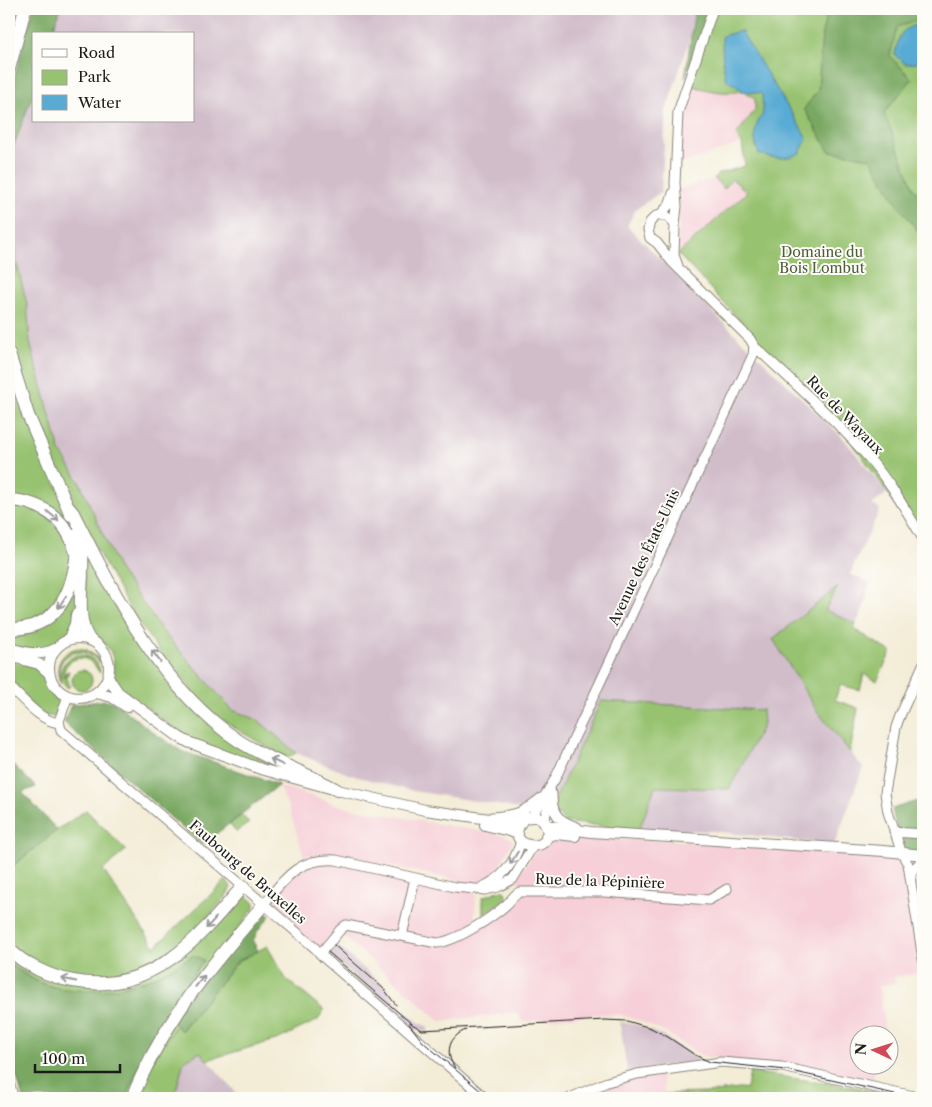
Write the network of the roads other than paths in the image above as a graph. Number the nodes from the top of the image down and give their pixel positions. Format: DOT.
graph roads {
  1 [pos="10,9"];
  2 [pos="26,9"];
  3 [pos="713,9"];
  4 [pos="9,13"];
  5 [pos="9,69"];
  6 [pos="675,184"];
  7 [pos="659,216"];
  8 [pos="675,224"];
  9 [pos="674,237"];
  10 [pos="657,243"];
  11 [pos="678,266"];
  12 [pos="754,346"];
  13 [pos="9,354"];
  14 [pos="9,500"];
  15 [pos="68,507"];
  16 [pos="923,539"];
  17 [pos="76,556"];
  18 [pos="9,629"];
  19 [pos="70,638"];
  20 [pos="89,639"];
  21 [pos="9,648"];
  22 [pos="55,649"];
  23 [pos="9,656"];
  24 [pos="923,665"];
  25 [pos="49,673"];
  26 [pos="108,677"];
  27 [pos="9,686"];
  28 [pos="96,693"];
  29 [pos="68,696"];
  30 [pos="59,723"];
  31 [pos="337,790"];
  32 [pos="549,794"];
  33 [pos="532,817"];
  34 [pos="486,819"];
  35 [pos="522,821"];
  36 [pos="545,824"];
  37 [pos="591,832"];
  38 [pos="894,832"];
  39 [pos="923,834"];
  40 [pos="546,836"];
  41 [pos="519,837"];
  42 [pos="533,846"];
  43 [pos="902,854"];
  44 [pos="923,855"];
  45 [pos="923,860"];
  46 [pos="415,878"];
  47 [pos="507,879"];
  48 [pos="910,883"];
  49 [pos="244,886"];
  50 [pos="727,889"];
  51 [pos="517,894"];
  52 [pos="264,904"];
  53 [pos="402,936"];
  54 [pos="9,949"];
  55 [pos="327,952"];
  56 [pos="923,959"];
  57 [pos="420,1042"];
  58 [pos="9,1087"];
  59 [pos="12,1098"];
  60 [pos="132,1098"];
  61 [pos="485,1098"];
  62 [pos="492,1098"];
  63 [pos="570,1098"];
  64 [pos="923,1098"];
  1 -- 4 [label="highway"];
  2 -- 5 [label="highway"];
  3 -- 6 [label="street"];
  6 -- 7 [label="street"];
  6 -- 8 [label="street"];
  7 -- 8 [label="street"];
  7 -- 10 [label="street"];
  8 -- 9 [label="street"];
  9 -- 10 [label="street"];
  9 -- 11 [label="street"];
  10 -- 11 [label="street, Rue de Wayaux"];
  11 -- 12 [label="street, Rue de Wayaux"];
  12 -- 16 [label="street, Rue de Wayaux"];
  12 -- 32 [label="street, Avenue des États-Unis"];
  13 -- 15 [label="highway"];
  14 -- 17 [label="highway, one-way"];
  15 -- 20 [label="highway"];
  31 -- 15 [label="highway, one-way"];
  17 -- 18 [label="highway, one-way"];
  17 -- 19 [label="highway"];
  19 -- 20 [label="main road"];
  19 -- 22 [label="main road"];
  20 -- 26 [label="main road"];
  21 -- 22 [label="main road"];
  22 -- 25 [label="main road"];
  23 -- 25 [label="main road"];
  24 -- 38 [label="street"];
  25 -- 29 [label="main road"];
  26 -- 28 [label="main road"];
  26 -- 31 [label="main road"];
  27 -- 30 [label="street, Faubourg de Bruxelles"];
  28 -- 29 [label="main road"];
  28 -- 41 [label="main road"];
  29 -- 30 [label="street"];
  30 -- 49 [label="street, Faubourg de Bruxelles"];
  31 -- 34 [label="main road"];
  32 -- 33 [label="street, Avenue des États-Unis"];
  32 -- 34 [label="street"];
  32 -- 36 [label="street, Avenue des États-Unis"];
  32 -- 37 [label="street"];
  33 -- 35 [label="main road"];
  33 -- 36 [label="main road"];
  34 -- 35 [label="main road"];
  35 -- 41 [label="main road"];
  36 -- 37 [label="main road"];
  36 -- 40 [label="main road"];
  37 -- 40 [label="main road"];
  37 -- 43 [label="main road"];
  38 -- 39 [label="street"];
  38 -- 43 [label="street"];
  40 -- 42 [label="main road"];
  41 -- 42 [label="main road"];
  41 -- 47 [label="street, one-way"];
  42 -- 47 [label="street"];
  43 -- 44 [label="main road"];
  43 -- 48 [label="street"];
  45 -- 48 [label="street"];
  46 -- 47 [label="street"];
  46 -- 52 [label="street"];
  46 -- 53 [label="street"];
  47 -- 51 [label="street"];
  48 -- 56 [label="street"];
  49 -- 52 [label="street, Faubourg de Bruxelles"];
  49 -- 54 [label="highway, one-way"];
  50 -- 51 [label="street, Rue de la Pépinière"];
  51 -- 53 [label="street"];
  52 -- 55 [label="street, Faubourg de Bruxelles"];
  60 -- 52 [label="highway, one-way"];
  53 -- 55 [label="street"];
  55 -- 57 [label="street, Faubourg de Bruxelles"];
  57 -- 61 [label="street, Faubourg de Bruxelles"];
  57 -- 62 [label="street, Faubourg de Bruxelles"];
  58 -- 59 [label="highway"];
  63 -- 64 [label="street"];
}
